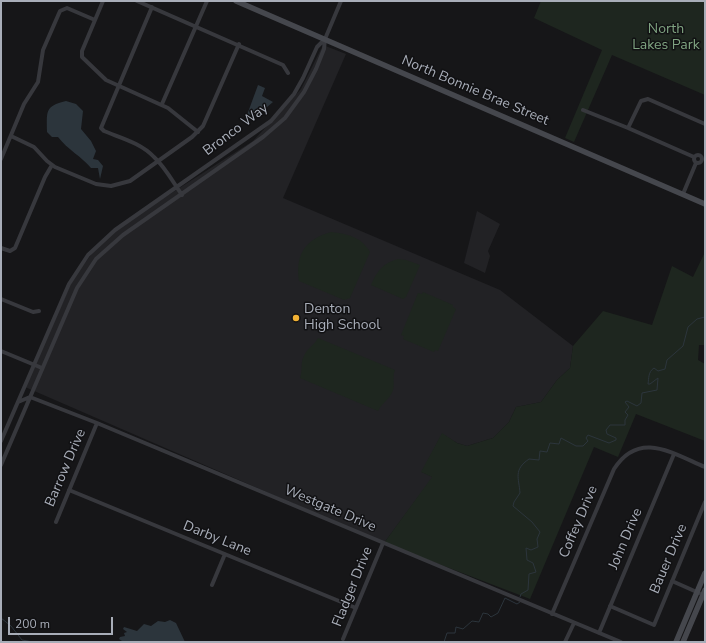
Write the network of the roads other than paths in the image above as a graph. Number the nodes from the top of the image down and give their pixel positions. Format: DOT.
graph roads {
  1 [pos="103,1"];
  2 [pos="137,1"];
  3 [pos="207,1"];
  4 [pos="236,1"];
  5 [pos="342,1"];
  6 [pos="152,7"];
  7 [pos="95,20"];
  8 [pos="196,26"];
  9 [pos="325,39"];
  10 [pos="239,44"];
  11 [pos="288,73"];
  12 [pos="118,86"];
  13 [pos="162,104"];
  14 [pos="583,110"];
  15 [pos="705,124"];
  16 [pos="628,128"];
  17 [pos="198,132"];
  18 [pos="11,136"];
  19 [pos="694,157"];
  20 [pos="1,159"];
  21 [pos="158,161"];
  22 [pos="703,161"];
  23 [pos="696,163"];
  24 [pos="52,165"];
  25 [pos="176,187"];
  26 [pos="683,194"];
  27 [pos="182,195"];
  28 [pos="705,204"];
  29 [pos="1,248"];
  30 [pos="1,299"];
  31 [pos="39,311"];
  32 [pos="1,351"];
  33 [pos="34,364"];
  34 [pos="42,368"];
  35 [pos="30,397"];
  36 [pos="18,402"];
  37 [pos="97,423"];
  38 [pos="1,442"];
  39 [pos="674,454"];
  40 [pos="1,465"];
  41 [pos="705,467"];
  42 [pos="69,490"];
  43 [pos="705,502"];
  44 [pos="56,522"];
  45 [pos="383,543"];
  46 [pos="225,554"];
  47 [pos="705,573"];
  48 [pos="672,581"];
  49 [pos="212,585"];
  50 [pos="696,592"];
  51 [pos="704,593"];
  52 [pos="610,606"];
  53 [pos="356,608"];
  54 [pos="552,614"];
  55 [pos="574,623"];
  56 [pos="599,633"];
  57 [pos="344,639"];
  58 [pos="565,642"];
  59 [pos="621,642"];
  60 [pos="676,642"];
  61 [pos="683,642"];
  1 -- 7 [label="street"];
  2 -- 6 [label="street"];
  3 -- 8 [label="street"];
  4 -- 9 [label="main road, North Bonnie Brae Street"];
  5 -- 9 [label="street"];
  6 -- 8 [label="street"];
  6 -- 12 [label="street"];
  7 -- 12 [label="street"];
  7 -- 18 [label="street"];
  8 -- 10 [label="street"];
  8 -- 13 [label="street"];
  9 -- 25 [label="street, Bronco Way"];
  9 -- 26 [label="main road, North Bonnie Brae Street"];
  9 -- 27 [label="street, Bronco Way"];
  10 -- 11 [label="street"];
  10 -- 17 [label="street"];
  12 -- 13 [label="street"];
  12 -- 21 [label="street"];
  13 -- 17 [label="street"];
  14 -- 16 [label="street"];
  15 -- 16 [label="street"];
  16 -- 19 [label="street"];
  17 -- 21 [label="street"];
  18 -- 20 [label="street"];
  18 -- 24 [label="street"];
  19 -- 22 [label="street"];
  19 -- 23 [label="street"];
  21 -- 24 [label="street"];
  21 -- 25 [label="street"];
  22 -- 23 [label="street"];
  23 -- 26 [label="street"];
  24 -- 29 [label="street"];
  25 -- 27 [label="street"];
  25 -- 33 [label="street, Bronco Way"];
  26 -- 28 [label="main road, North Bonnie Brae Street"];
  27 -- 34 [label="street, Bronco Way"];
  30 -- 31 [label="street"];
  32 -- 33 [label="street"];
  33 -- 34 [label="street"];
  33 -- 36 [label="street, Bronco Way"];
  34 -- 35 [label="street, Bronco Way"];
  35 -- 36 [label="street"];
  35 -- 37 [label="street, Westgate Drive"];
  35 -- 40 [label="street"];
  36 -- 38 [label="street"];
  37 -- 42 [label="street, Barrow Drive"];
  37 -- 45 [label="street, Westgate Drive"];
  39 -- 41 [label="street"];
  39 -- 52 [label="street, John Drive"];
  39 -- 54 [label="street, Coffey Drive"];
  42 -- 44 [label="street, Barrow Drive"];
  42 -- 46 [label="street, Darby Lane"];
  43 -- 48 [label="street, Bauer Drive"];
  45 -- 53 [label="street, Fladger Drive"];
  45 -- 54 [label="street, Westgate Drive"];
  46 -- 49 [label="street"];
  46 -- 53 [label="street, Darby Lane"];
  47 -- 50 [label="main road"];
  48 -- 50 [label="street"];
  48 -- 52 [label="street, Bauer Drive"];
  50 -- 51 [label="street"];
  50 -- 60 [label="main road"];
  51 -- 61 [label="main road"];
  52 -- 56 [label="street, John Drive"];
  53 -- 57 [label="street, Fladger Drive"];
  54 -- 55 [label="street, Westgate Drive"];
  55 -- 56 [label="street, Westgate Drive"];
  55 -- 58 [label="street"];
  56 -- 59 [label="street, Westgate Drive"];
}
